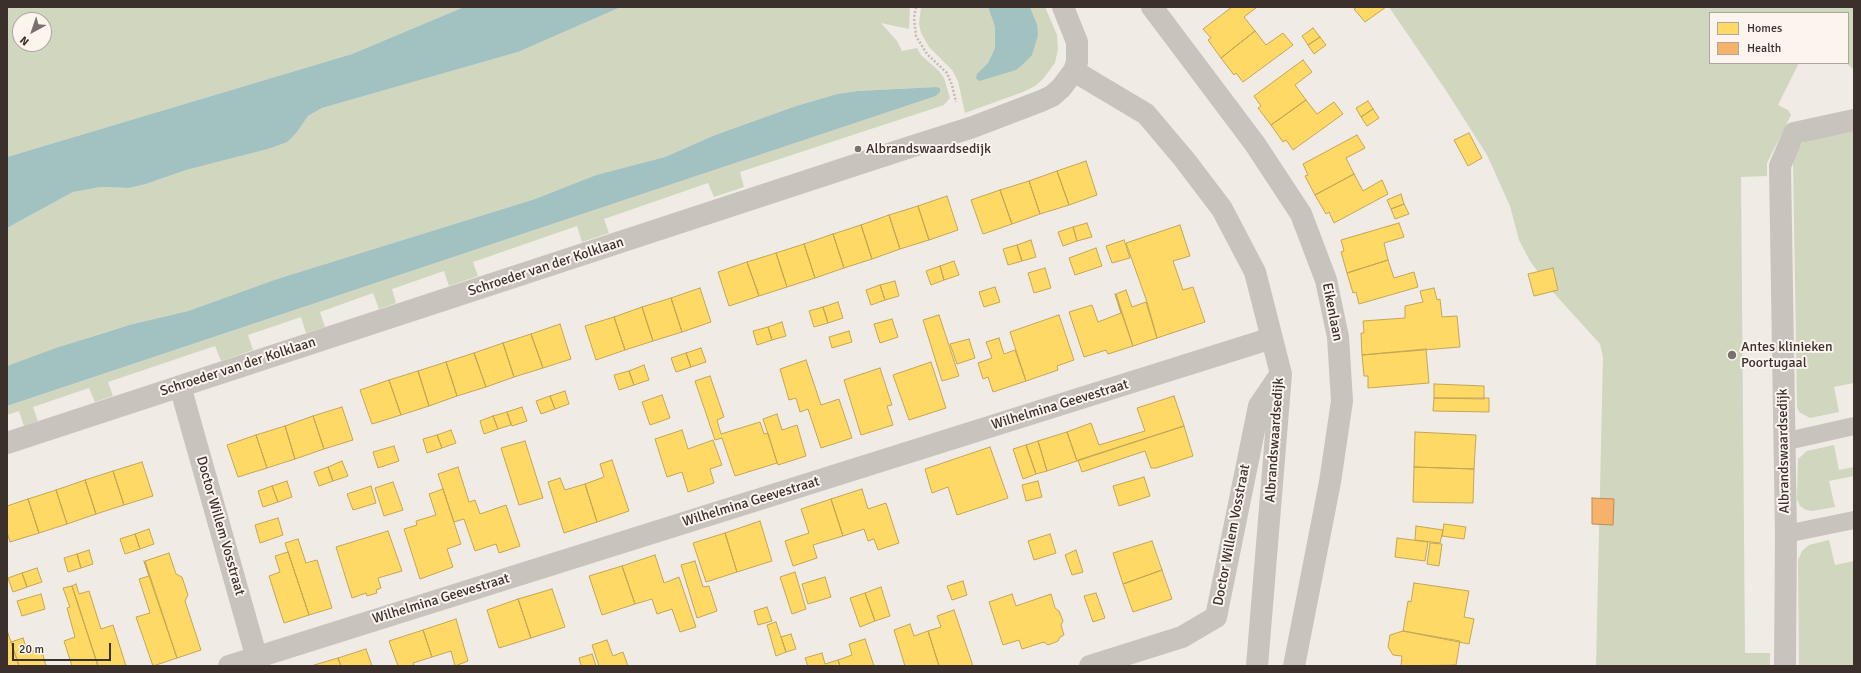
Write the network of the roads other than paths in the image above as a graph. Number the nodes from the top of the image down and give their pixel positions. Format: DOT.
graph roads {
  1 [pos="1063,7"];
  2 [pos="1152,7"];
  3 [pos="1074,71"];
  4 [pos="1854,120"];
  5 [pos="1272,338"];
  6 [pos="1281,374"];
  7 [pos="180,386"];
  8 [pos="1854,426"];
  9 [pos="1783,442"];
  10 [pos="7,443"];
  11 [pos="1854,520"];
  12 [pos="1786,534"];
  13 [pos="258,662"];
  14 [pos="229,666"];
  15 [pos="1090,666"];
  16 [pos="1257,666"];
  17 [pos="1294,666"];
  18 [pos="1785,666"];
  1 -- 3 [label="street"];
  2 -- 17 [label="street, Eikenlaan"];
  3 -- 5 [label="street, Albrandswaardsedijk"];
  3 -- 7 [label="street, Schroeder van der Kolklaan"];
  4 -- 9 [label="street, Albrandswaardsedijk"];
  5 -- 6 [label="street, Albrandswaardsedijk"];
  5 -- 13 [label="street, Wilhelmina Geevestraat"];
  6 -- 15 [label="street, Doctor Willem Vosstraat"];
  6 -- 16 [label="street, Albrandswaardsedijk"];
  7 -- 10 [label="street, Schroeder van der Kolklaan"];
  7 -- 13 [label="street, Doctor Willem Vosstraat"];
  8 -- 9 [label="lane"];
  9 -- 12 [label="street, Albrandswaardsedijk"];
  11 -- 12 [label="lane"];
  12 -- 18 [label="street, Albrandswaardsedijk"];
  13 -- 14 [label="street, Wilhelmina Geevestraat"];
}
